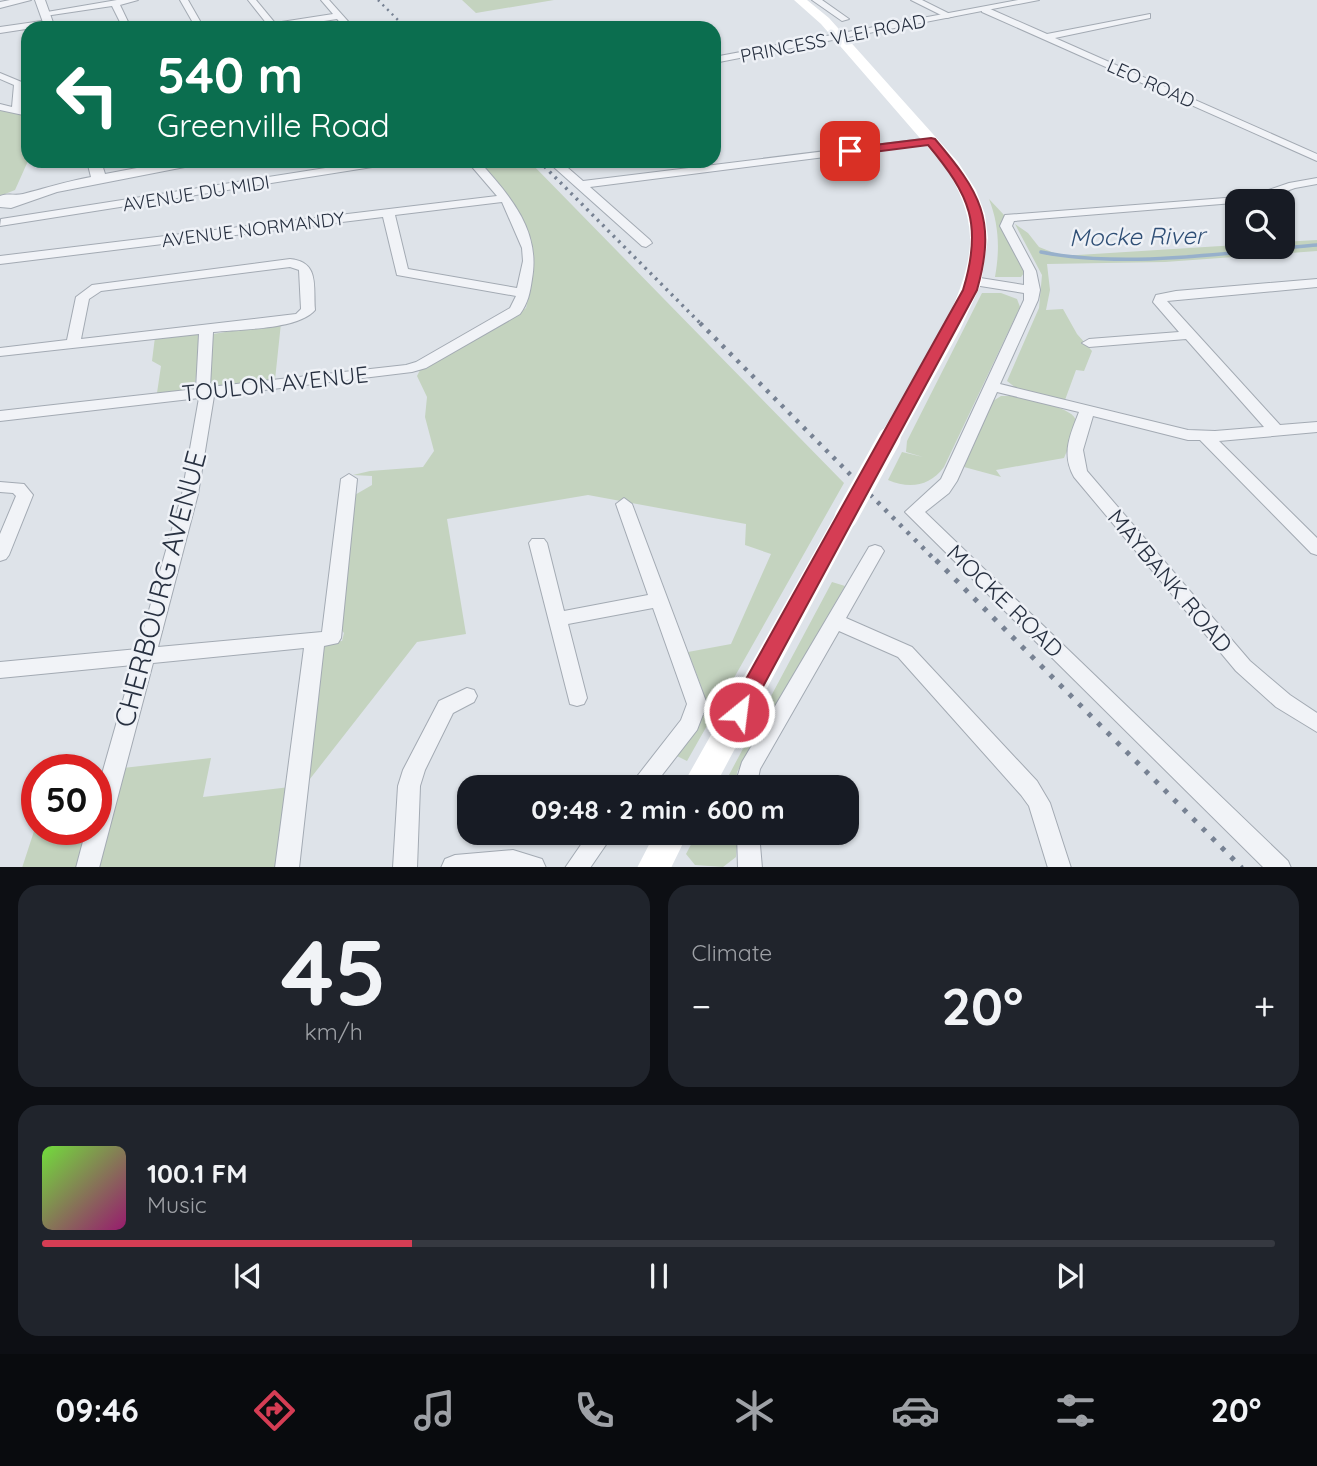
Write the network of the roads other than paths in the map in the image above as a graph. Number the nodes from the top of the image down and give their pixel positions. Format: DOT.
graph roads {
  1 [pos="26,0"];
  2 [pos="40,0"];
  3 [pos="134,0"];
  4 [pos="184,0"];
  5 [pos="252,0"];
  6 [pos="325,0"];
  7 [pos="800,0"];
  8 [pos="807,0"];
  9 [pos="816,0"];
  10 [pos="915,0"];
  11 [pos="1034,0"];
  12 [pos="1008,2"];
  13 [pos="116,3"];
  14 [pos="0,5"];
  15 [pos="985,10"];
  16 [pos="339,16"];
  17 [pos="950,16"];
  18 [pos="1147,16"];
  19 [pos="845,19"];
  20 [pos="48,21"];
  21 [pos="124,21"];
  22 [pos="196,21"];
  23 [pos="268,21"];
  24 [pos="309,21"];
  25 [pos="344,21"];
  26 [pos="21,26"];
  27 [pos="0,30"];
  28 [pos="844,35"];
  29 [pos="1048,37"];
  30 [pos="721,59"];
  31 [pos="0,76"];
  32 [pos="12,80"];
  33 [pos="0,82"];
  34 [pos="0,107"];
  35 [pos="15,111"];
  36 [pos="21,112"];
  37 [pos="931,141"];
  38 [pos="1317,158"];
  39 [pos="721,167"];
  40 [pos="96,168"];
  41 [pos="158,168"];
  42 [pos="331,168"];
  43 [pos="478,168"];
  44 [pos="561,168"];
  45 [pos="715,168"];
  46 [pos="99,179"];
  47 [pos="1317,181"];
  48 [pos="579,185"];
  49 [pos="506,198"];
  50 [pos="4,206"];
  51 [pos="388,213"];
  52 [pos="646,243"];
  53 [pos="0,260"];
  54 [pos="1317,283"];
  55 [pos="1032,290"];
  56 [pos="968,292"];
  57 [pos="523,293"];
  58 [pos="206,328"];
  59 [pos="1189,335"];
  60 [pos="1089,343"];
  61 [pos="73,344"];
  62 [pos="0,352"];
  63 [pos="991,386"];
  64 [pos="204,391"];
  65 [pos="1087,411"];
  66 [pos="0,416"];
  67 [pos="1317,427"];
  68 [pos="1276,430"];
  69 [pos="1205,436"];
  70 [pos="349,479"];
  71 [pos="0,487"];
  72 [pos="624,504"];
  73 [pos="538,543"];
  74 [pos="1317,548"];
  75 [pos="875,551"];
  76 [pos="0,555"];
  77 [pos="659,600"];
  78 [pos="558,619"];
  79 [pos="835,621"];
  80 [pos="323,639"];
  81 [pos="144,656"];
  82 [pos="0,670"];
  83 [pos="467,696"];
  84 [pos="577,698"];
  85 [pos="1317,724"];
  86 [pos="649,775"];
  87 [pos="704,775"];
  88 [pos="748,775"];
  89 [pos="593,845"];
  90 [pos="666,845"];
  91 [pos="749,845"];
  92 [pos="88,867"];
  93 [pos="287,867"];
  94 [pos="405,867"];
  95 [pos="455,867"];
  96 [pos="532,867"];
  97 [pos="576,867"];
  98 [pos="654,867"];
  99 [pos="750,867"];
  100 [pos="1060,867"];
  101 [pos="1280,867"];
  1 -- 14 [label="street"];
  2 -- 20 [label="street"];
  3 -- 13 [label="street"];
  4 -- 22 [label="street"];
  5 -- 23 [label="street"];
  6 -- 16 [label="street"];
  7 -- 28 [label="main road"];
  8 -- 28 [label="main road"];
  9 -- 19 [label="street"];
  10 -- 17 [label="street"];
  11 -- 12 [label="street, PRINCESS VLEI ROAD"];
  12 -- 15 [label="street, PRINCESS VLEI ROAD"];
  13 -- 20 [label="street"];
  13 -- 21 [label="street"];
  15 -- 17 [label="street, PRINCESS VLEI ROAD"];
  15 -- 29 [label="street, LEO ROAD"];
  16 -- 24 [label="street"];
  16 -- 25 [label="street"];
  17 -- 28 [label="street, PRINCESS VLEI ROAD"];
  18 -- 29 [label="street"];
  26 -- 27 [label="street"];
  28 -- 30 [label="street, PRINCESS VLEI ROAD"];
  28 -- 37 [label="main road"];
  29 -- 38 [label="street, LEO ROAD"];
  31 -- 32 [label="street"];
  32 -- 33 [label="street"];
  32 -- 35 [label="street"];
  34 -- 35 [label="street"];
  35 -- 36 [label="street"];
  37 -- 39 [label="street"];
  37 -- 56 [label="main road"];
  40 -- 46 [label="street"];
  41 -- 46 [label="street"];
  42 -- 50 [label="street, AVENUE DU MIDI"];
  43 -- 49 [label="street"];
  44 -- 48 [label="street"];
  45 -- 48 [label="street"];
  46 -- 50 [label="street"];
  47 -- 55 [label="street"];
  48 -- 52 [label="street"];
  49 -- 51 [label="street, AVENUE NORMANDY"];
  49 -- 57 [label="street"];
  51 -- 53 [label="street, AVENUE NORMANDY"];
  51 -- 57 [label="street"];
  54 -- 59 [label="street"];
  55 -- 56 [label="street"];
  55 -- 63 [label="street, MOCKE ROAD"];
  56 -- 87 [label="main road, bridge"];
  57 -- 64 [label="street, TOULON AVENUE"];
  58 -- 61 [label="street"];
  58 -- 61 [label="street"];
  58 -- 64 [label="street"];
  59 -- 60 [label="street"];
  59 -- 68 [label="street"];
  61 -- 62 [label="street"];
  63 -- 65 [label="street"];
  63 -- 101 [label="street, MOCKE ROAD"];
  64 -- 66 [label="street, TOULON AVENUE"];
  64 -- 81 [label="street, CHERBOURG AVENUE"];
  65 -- 69 [label="street"];
  65 -- 85 [label="street, MAYBANK ROAD"];
  67 -- 68 [label="street"];
  68 -- 69 [label="street"];
  69 -- 74 [label="street"];
  70 -- 80 [label="street"];
  71 -- 76 [label="street"];
  72 -- 77 [label="street"];
  73 -- 78 [label="street"];
  75 -- 79 [label="street"];
  77 -- 78 [label="street"];
  77 -- 86 [label="street"];
  78 -- 84 [label="street"];
  79 -- 88 [label="street"];
  79 -- 100 [label="street"];
  80 -- 81 [label="street"];
  80 -- 93 [label="street"];
  81 -- 82 [label="street"];
  81 -- 92 [label="street, CHERBOURG AVENUE"];
  83 -- 94 [label="street"];
  89 -- 97 [label="street"];
  90 -- 98 [label="main road"];
  91 -- 99 [label="street"];
  95 -- 96 [label="street"];
}
